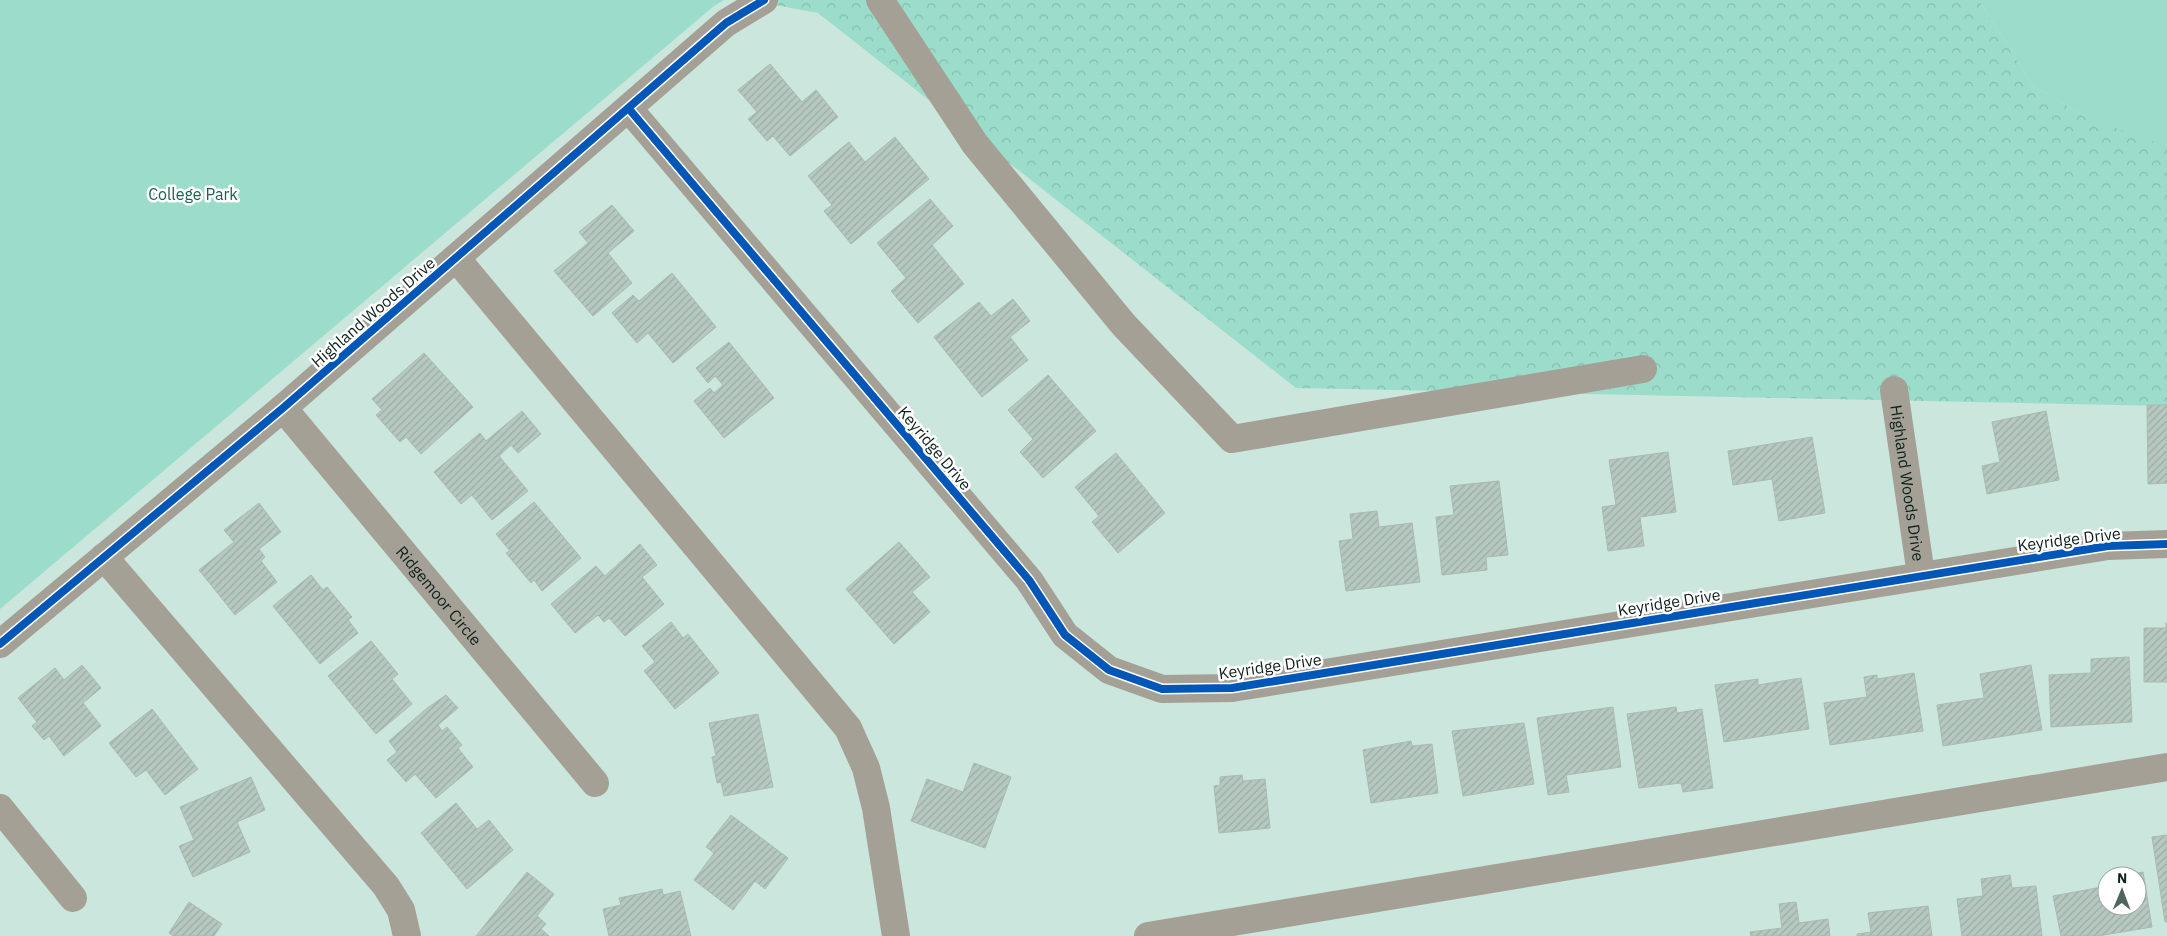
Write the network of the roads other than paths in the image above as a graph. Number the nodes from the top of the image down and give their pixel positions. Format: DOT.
graph roads {
  1 [pos="764,0"];
  2 [pos="880,0"];
  3 [pos="629,109"];
  4 [pos="456,258"];
  5 [pos="1643,369"];
  6 [pos="1894,390"];
  7 [pos="283,408"];
  8 [pos="2167,544"];
  9 [pos="104,557"];
  10 [pos="1921,575"];
  11 [pos="0,644"];
  12 [pos="2167,767"];
  13 [pos="595,783"];
  14 [pos="0,808"];
  15 [pos="73,898"];
  16 [pos="407,936"];
  17 [pos="896,936"];
  18 [pos="1148,936"];
  1 -- 3 [label="street, Highland Woods Drive"];
  2 -- 5 [label="street"];
  3 -- 4 [label="street, Highland Woods Drive"];
  3 -- 10 [label="street, Keyridge Drive"];
  4 -- 7 [label="street, Highland Woods Drive"];
  4 -- 17 [label="street"];
  6 -- 10 [label="street, Highland Woods Drive"];
  7 -- 9 [label="street, Highland Woods Drive"];
  7 -- 13 [label="street, Ridgemoor Circle"];
  8 -- 10 [label="street, Keyridge Drive"];
  9 -- 11 [label="street, Highland Woods Drive"];
  9 -- 16 [label="street"];
  12 -- 18 [label="street"];
  14 -- 15 [label="street"];
}
